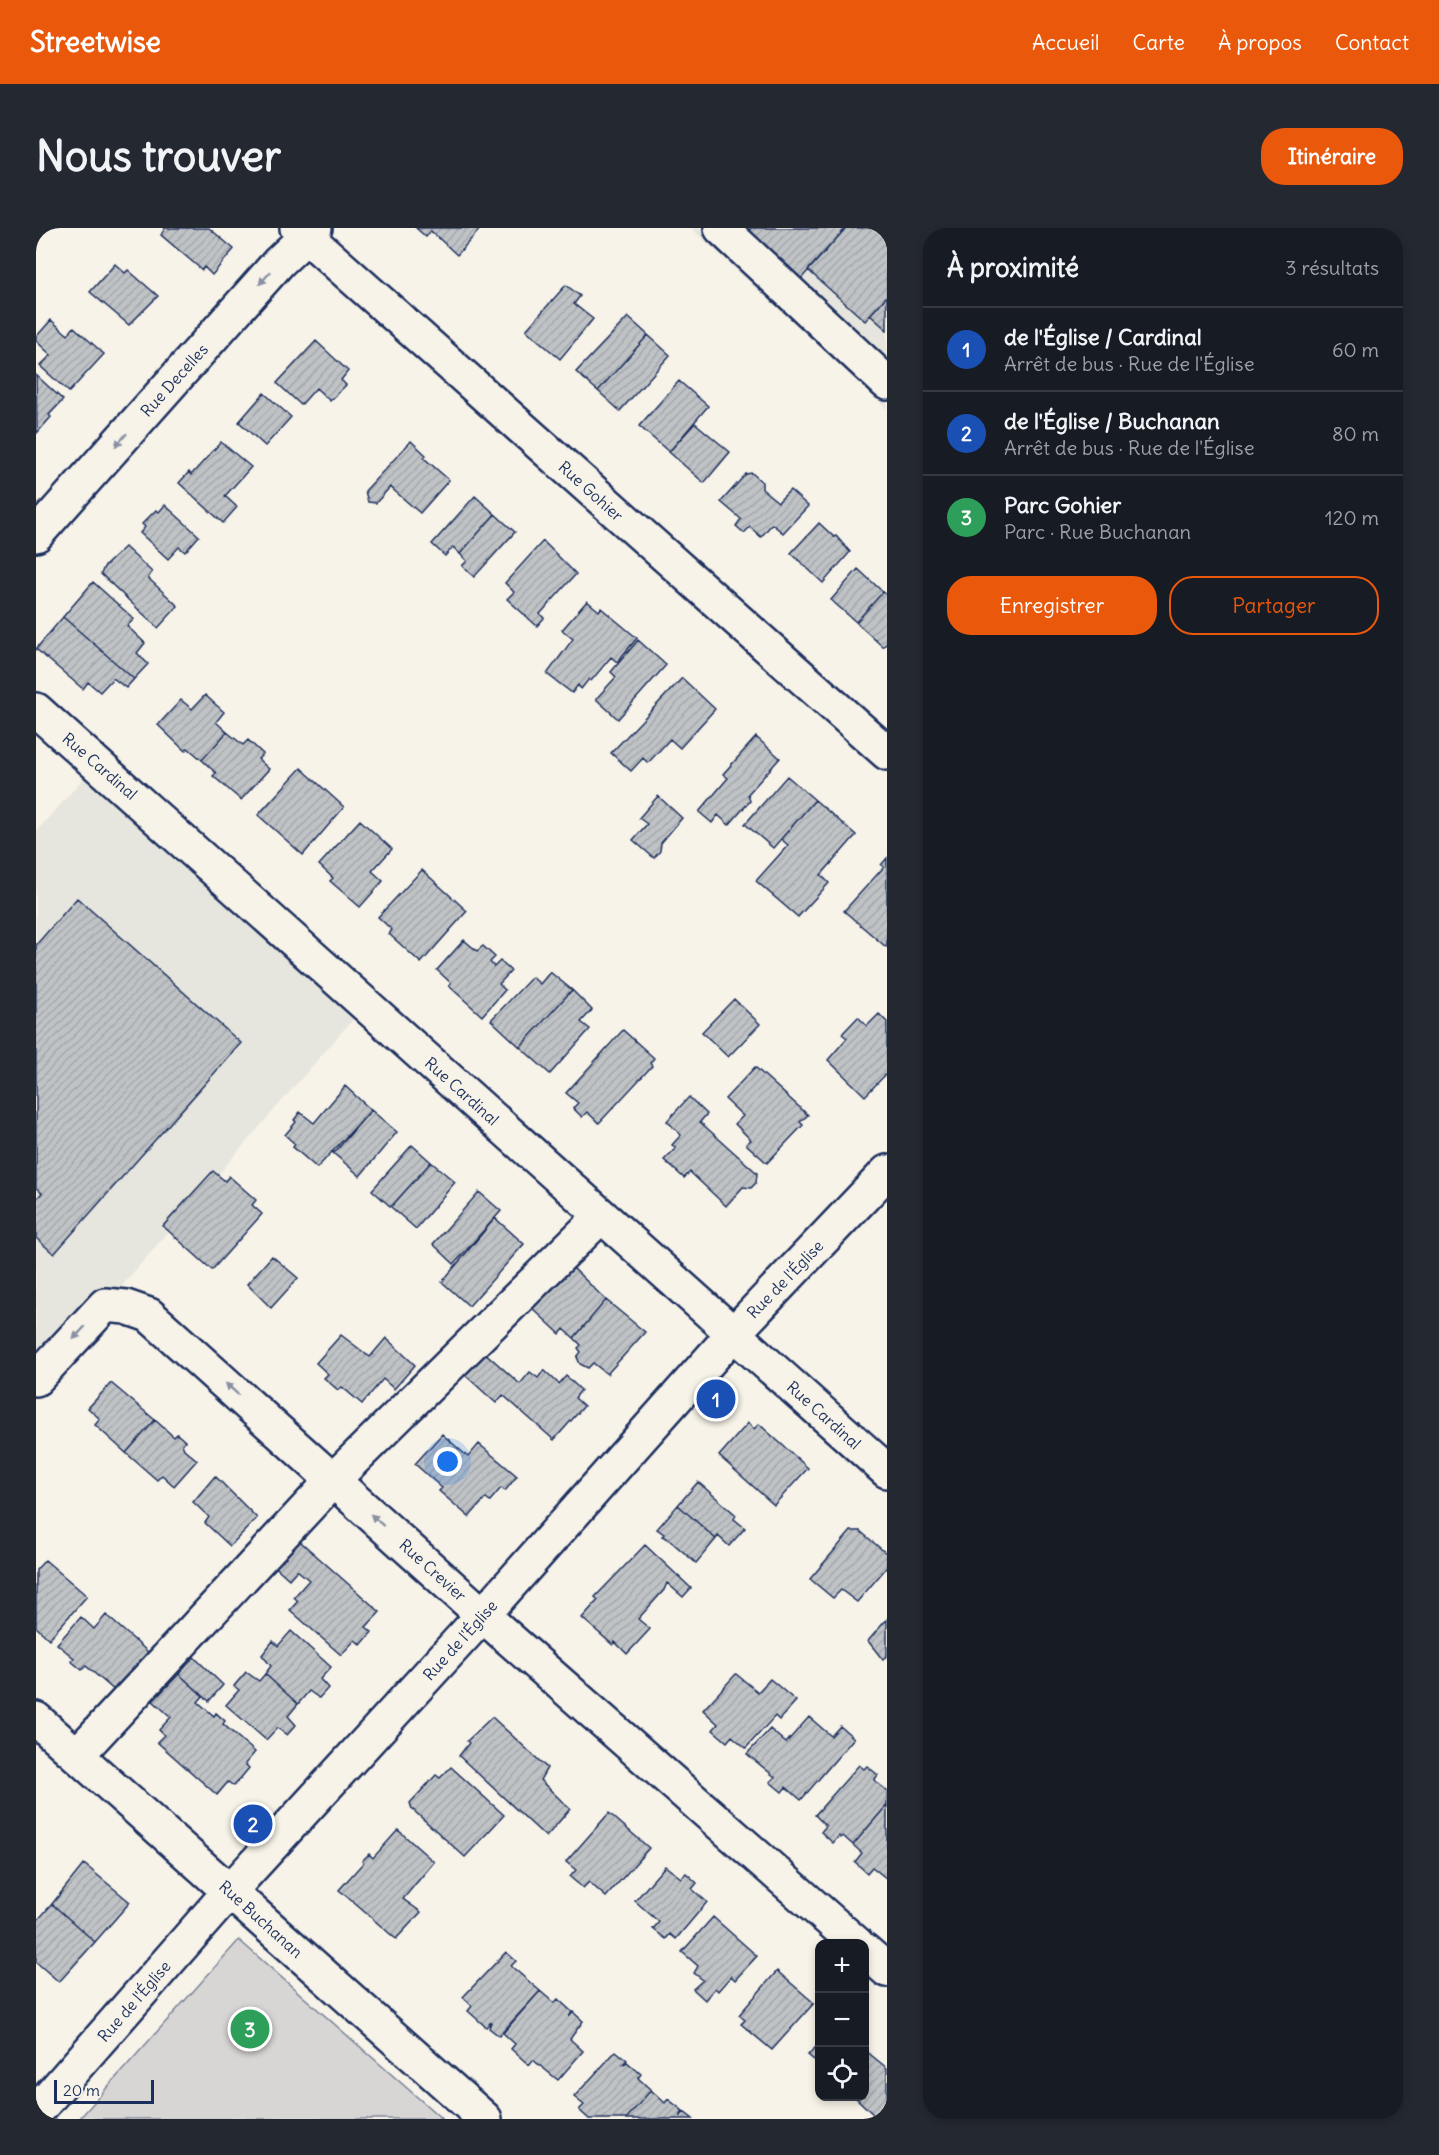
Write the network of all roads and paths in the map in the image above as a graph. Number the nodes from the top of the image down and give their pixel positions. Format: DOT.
graph roads {
  1 [pos="721,228"];
  2 [pos="306,231"];
  3 [pos="887,383"];
  4 [pos="36,536"];
  5 [pos="36,710"];
  6 [pos="887,753"];
  7 [pos="887,1172"];
  8 [pos="600,1217"];
  9 [pos="733,1334"];
  10 [pos="36,1379"];
  11 [pos="887,1471"];
  12 [pos="333,1480"];
  13 [pos="483,1615"];
  14 [pos="36,1719"];
  15 [pos="77,1755"];
  16 [pos="230,1891"];
  17 [pos="851,1939"];
  18 [pos="869,1954"];
  19 [pos="887,1970"];
  20 [pos="36,2112"];
  21 [pos="484,2119"];
  1 -- 3 [label="street"];
  2 -- 4 [label="street, Rue Decelles, one-way"];
  2 -- 6 [label="street, Rue Gohier"];
  5 -- 8 [label="street, Rue Cardinal"];
  7 -- 9 [label="street, Rue de l'Église"];
  8 -- 9 [label="street, Rue Cardinal"];
  8 -- 12 [label="street"];
  9 -- 11 [label="street, Rue Cardinal"];
  9 -- 13 [label="street, Rue de l'Église"];
  12 -- 10 [label="street, Rue Crevier, one-way"];
  13 -- 12 [label="street, Rue Crevier, one-way"];
  12 -- 15 [label="street"];
  13 -- 16 [label="street, Rue de l'Église"];
  13 -- 17 [label="street, Rue Crevier"];
  14 -- 15 [label="street, Rue Buchanan"];
  15 -- 16 [label="street, Rue Buchanan"];
  16 -- 20 [label="street, Rue de l'Église"];
  16 -- 21 [label="street, Rue Buchanan"];
  18 -- 19 [label="street"];
}
